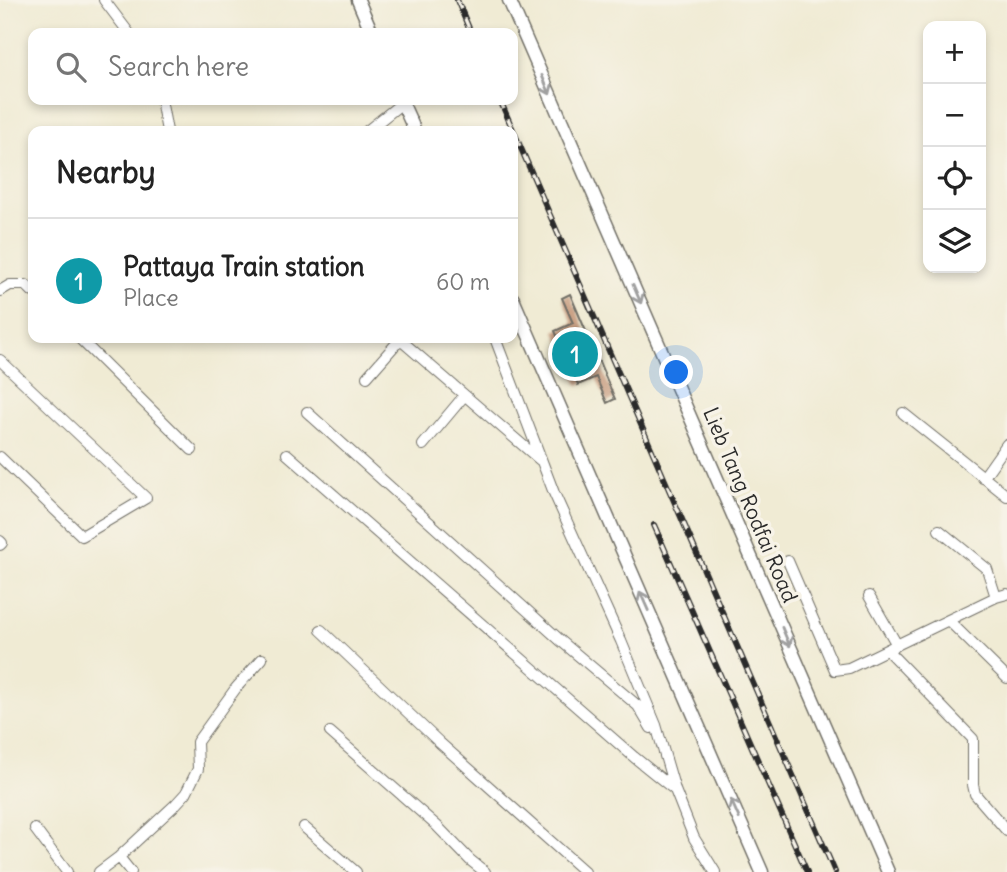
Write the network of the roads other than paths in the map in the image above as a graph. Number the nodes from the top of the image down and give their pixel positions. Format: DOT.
graph roads {
  1 [pos="104,0"];
  2 [pos="358,0"];
  3 [pos="509,0"];
  4 [pos="124,28"];
  5 [pos="370,28"];
  6 [pos="162,105"];
  7 [pos="397,105"];
  8 [pos="404,105"];
  9 [pos="166,126"];
  10 [pos="373,126"];
  11 [pos="413,126"];
  12 [pos="28,287"];
  13 [pos="0,291"];
  14 [pos="518,311"];
  15 [pos="84,343"];
  16 [pos="398,343"];
  17 [pos="405,343"];
  18 [pos="497,343"];
  19 [pos="0,360"];
  20 [pos="367,377"];
  21 [pos="464,396"];
  22 [pos="307,412"];
  23 [pos="904,413"];
  24 [pos="1007,444"];
  25 [pos="423,445"];
  26 [pos="192,450"];
  27 [pos="287,454"];
  28 [pos="0,457"];
  29 [pos="543,463"];
  30 [pos="983,478"];
  31 [pos="1007,496"];
  32 [pos="939,530"];
  33 [pos="788,561"];
  34 [pos="1007,594"];
  35 [pos="869,597"];
  36 [pos="996,597"];
  37 [pos="948,620"];
  38 [pos="321,630"];
  39 [pos="892,647"];
  40 [pos="262,659"];
  41 [pos="1007,678"];
  42 [pos="330,733"];
  43 [pos="671,777"];
  44 [pos="675,790"];
  45 [pos="304,827"];
  46 [pos="34,829"];
  47 [pos="1007,831"];
  48 [pos="119,857"];
  49 [pos="711,870"];
  50 [pos="66,872"];
  51 [pos="99,872"];
  52 [pos="131,872"];
  53 [pos="356,872"];
  54 [pos="485,872"];
  55 [pos="585,872"];
  56 [pos="762,872"];
  57 [pos="888,872"];
  1 -- 4 [label="street"];
  2 -- 5 [label="street"];
  3 -- 57 [label="street, Lieb Tang Rodfai Road, one-way"];
  6 -- 9 [label="street"];
  7 -- 10 [label="street"];
  8 -- 11 [label="street"];
  12 -- 13 [label="street"];
  56 -- 14 [label="street, one-way"];
  15 -- 26 [label="street"];
  16 -- 20 [label="street"];
  17 -- 21 [label="street"];
  18 -- 29 [label="street"];
  19 -- 28 [label="street"];
  21 -- 25 [label="street"];
  21 -- 29 [label="street"];
  22 -- 43 [label="street"];
  23 -- 30 [label="street"];
  24 -- 30 [label="street"];
  27 -- 44 [label="street"];
  29 -- 43 [label="street"];
  30 -- 31 [label="street"];
  32 -- 36 [label="street"];
  33 -- 39 [label="street"];
  34 -- 36 [label="street"];
  35 -- 39 [label="street"];
  36 -- 37 [label="street"];
  37 -- 39 [label="street"];
  37 -- 41 [label="street"];
  38 -- 55 [label="street"];
  39 -- 47 [label="street"];
  40 -- 48 [label="street"];
  42 -- 54 [label="street"];
  43 -- 44 [label="street"];
  44 -- 49 [label="street"];
  45 -- 53 [label="street"];
  46 -- 50 [label="street"];
  48 -- 51 [label="street"];
  48 -- 52 [label="street"];
}
